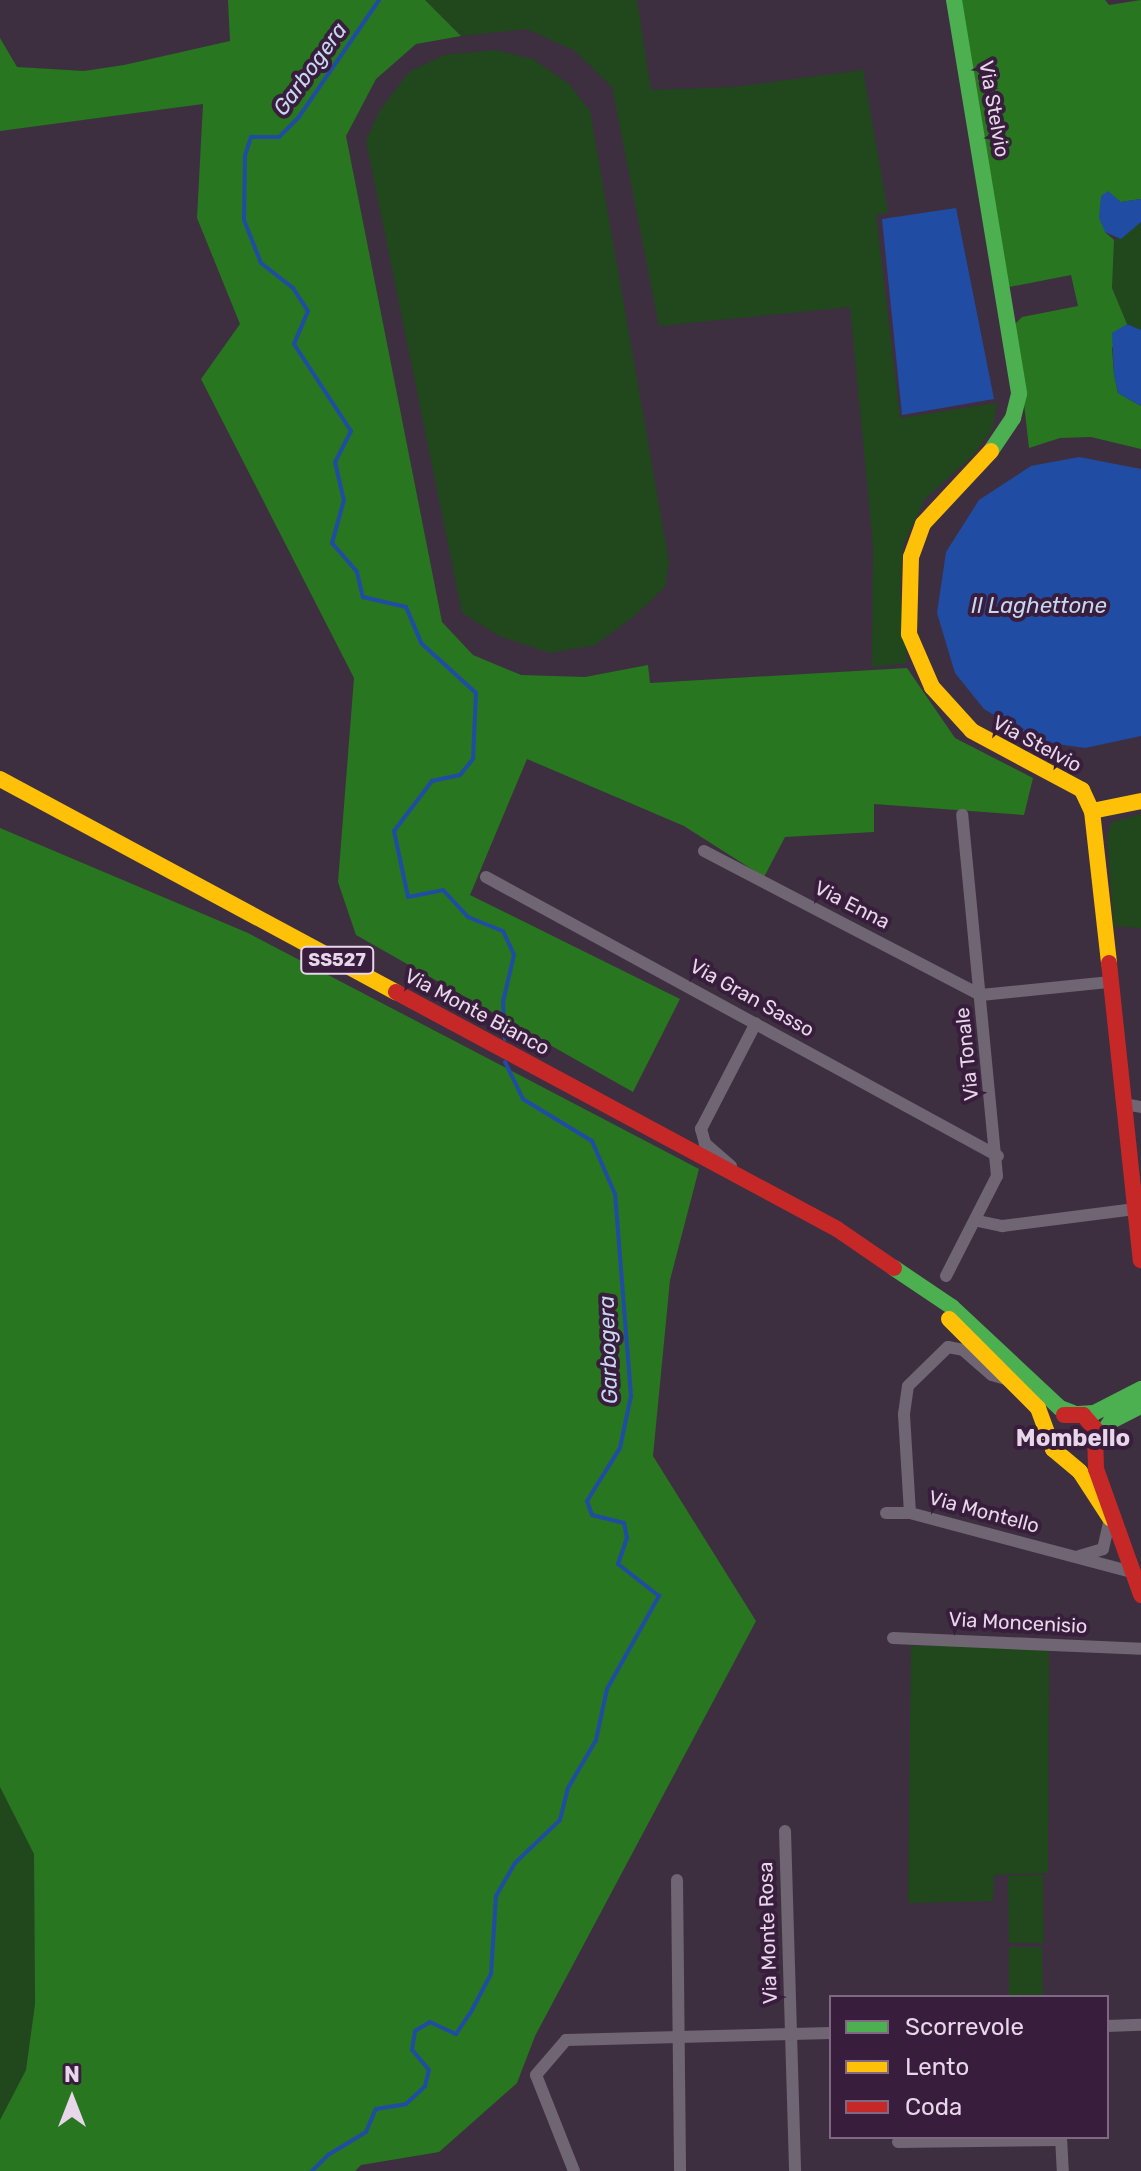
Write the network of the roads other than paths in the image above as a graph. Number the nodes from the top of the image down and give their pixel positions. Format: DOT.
graph roads {
  1 [pos="954,0"];
  2 [pos="0,779"];
  3 [pos="1141,801"];
  4 [pos="1092,811"];
  5 [pos="962,815"];
  6 [pos="704,851"];
  7 [pos="486,877"];
  8 [pos="1110,982"];
  9 [pos="981,995"];
  10 [pos="756,1023"];
  11 [pos="1124,1104"];
  12 [pos="1141,1107"];
  13 [pos="998,1156"];
  14 [pos="738,1174"];
  15 [pos="1135,1209"];
  16 [pos="978,1221"];
  17 [pos="1141,1260"];
  18 [pos="946,1276"];
  19 [pos="927,1291"];
  20 [pos="1009,1379"];
  21 [pos="1139,1394"];
  22 [pos="1076,1414"];
  23 [pos="1050,1434"];
  24 [pos="1096,1443"];
  25 [pos="1064,1458"];
  26 [pos="886,1513"];
  27 [pos="910,1513"];
  28 [pos="1110,1518"];
  29 [pos="1072,1556"];
  30 [pos="1132,1572"];
  31 [pos="1141,1595"];
  32 [pos="893,1638"];
  33 [pos="1141,1649"];
  34 [pos="785,1831"];
  35 [pos="677,1880"];
  36 [pos="1141,2025"];
  37 [pos="1109,2026"];
  38 [pos="829,2033"];
  39 [pos="791,2034"];
  40 [pos="677,2037"];
  41 [pos="1061,2139"];
  42 [pos="898,2142"];
  43 [pos="574,2171"];
  44 [pos="680,2171"];
  45 [pos="795,2171"];
  46 [pos="1063,2171"];
  1 -- 4 [label="main road, Via Stelvio"];
  2 -- 14 [label="main road, Via Monte Bianco / SS527"];
  3 -- 4 [label="main road"];
  4 -- 8 [label="main road"];
  5 -- 9 [label="street, Via Tonale"];
  6 -- 9 [label="street, Via Enna"];
  7 -- 10 [label="street, Via Gran Sasso"];
  8 -- 9 [label="street"];
  8 -- 11 [label="main road"];
  9 -- 13 [label="street, Via Tonale"];
  10 -- 13 [label="street, Via Gran Sasso"];
  10 -- 14 [label="street"];
  11 -- 12 [label="street"];
  11 -- 15 [label="main road"];
  13 -- 16 [label="street, Via Tonale"];
  14 -- 19 [label="main road, Via Monte Bianco"];
  15 -- 16 [label="street"];
  15 -- 17 [label="main road"];
  16 -- 18 [label="street, Via Tonale"];
  19 -- 20 [label="main road, Via Monte Bianco"];
  19 -- 22 [label="main road, Via Monte Bianco"];
  20 -- 23 [label="main road, Via Monte Bianco"];
  20 -- 27 [label="street"];
  21 -- 22 [label="main road"];
  21 -- 24 [label="main road"];
  22 -- 23 [label="main road"];
  22 -- 24 [label="main road"];
  23 -- 25 [label="main road"];
  24 -- 25 [label="main road"];
  24 -- 28 [label="main road"];
  25 -- 28 [label="main road"];
  26 -- 27 [label="street, Via Montello"];
  27 -- 29 [label="street, Via Montello"];
  28 -- 29 [label="street"];
  28 -- 30 [label="main road"];
  29 -- 30 [label="street, Via Montello"];
  30 -- 31 [label="main road"];
  32 -- 33 [label="street, Via Moncenisio"];
  34 -- 39 [label="street, Via Monte Rosa"];
  35 -- 40 [label="street"];
  36 -- 37 [label="street"];
  38 -- 39 [label="street"];
  39 -- 40 [label="street"];
  39 -- 45 [label="street, Via Monte Rosa"];
  40 -- 43 [label="street"];
  40 -- 44 [label="street"];
  41 -- 42 [label="street"];
  41 -- 46 [label="street"];
}
